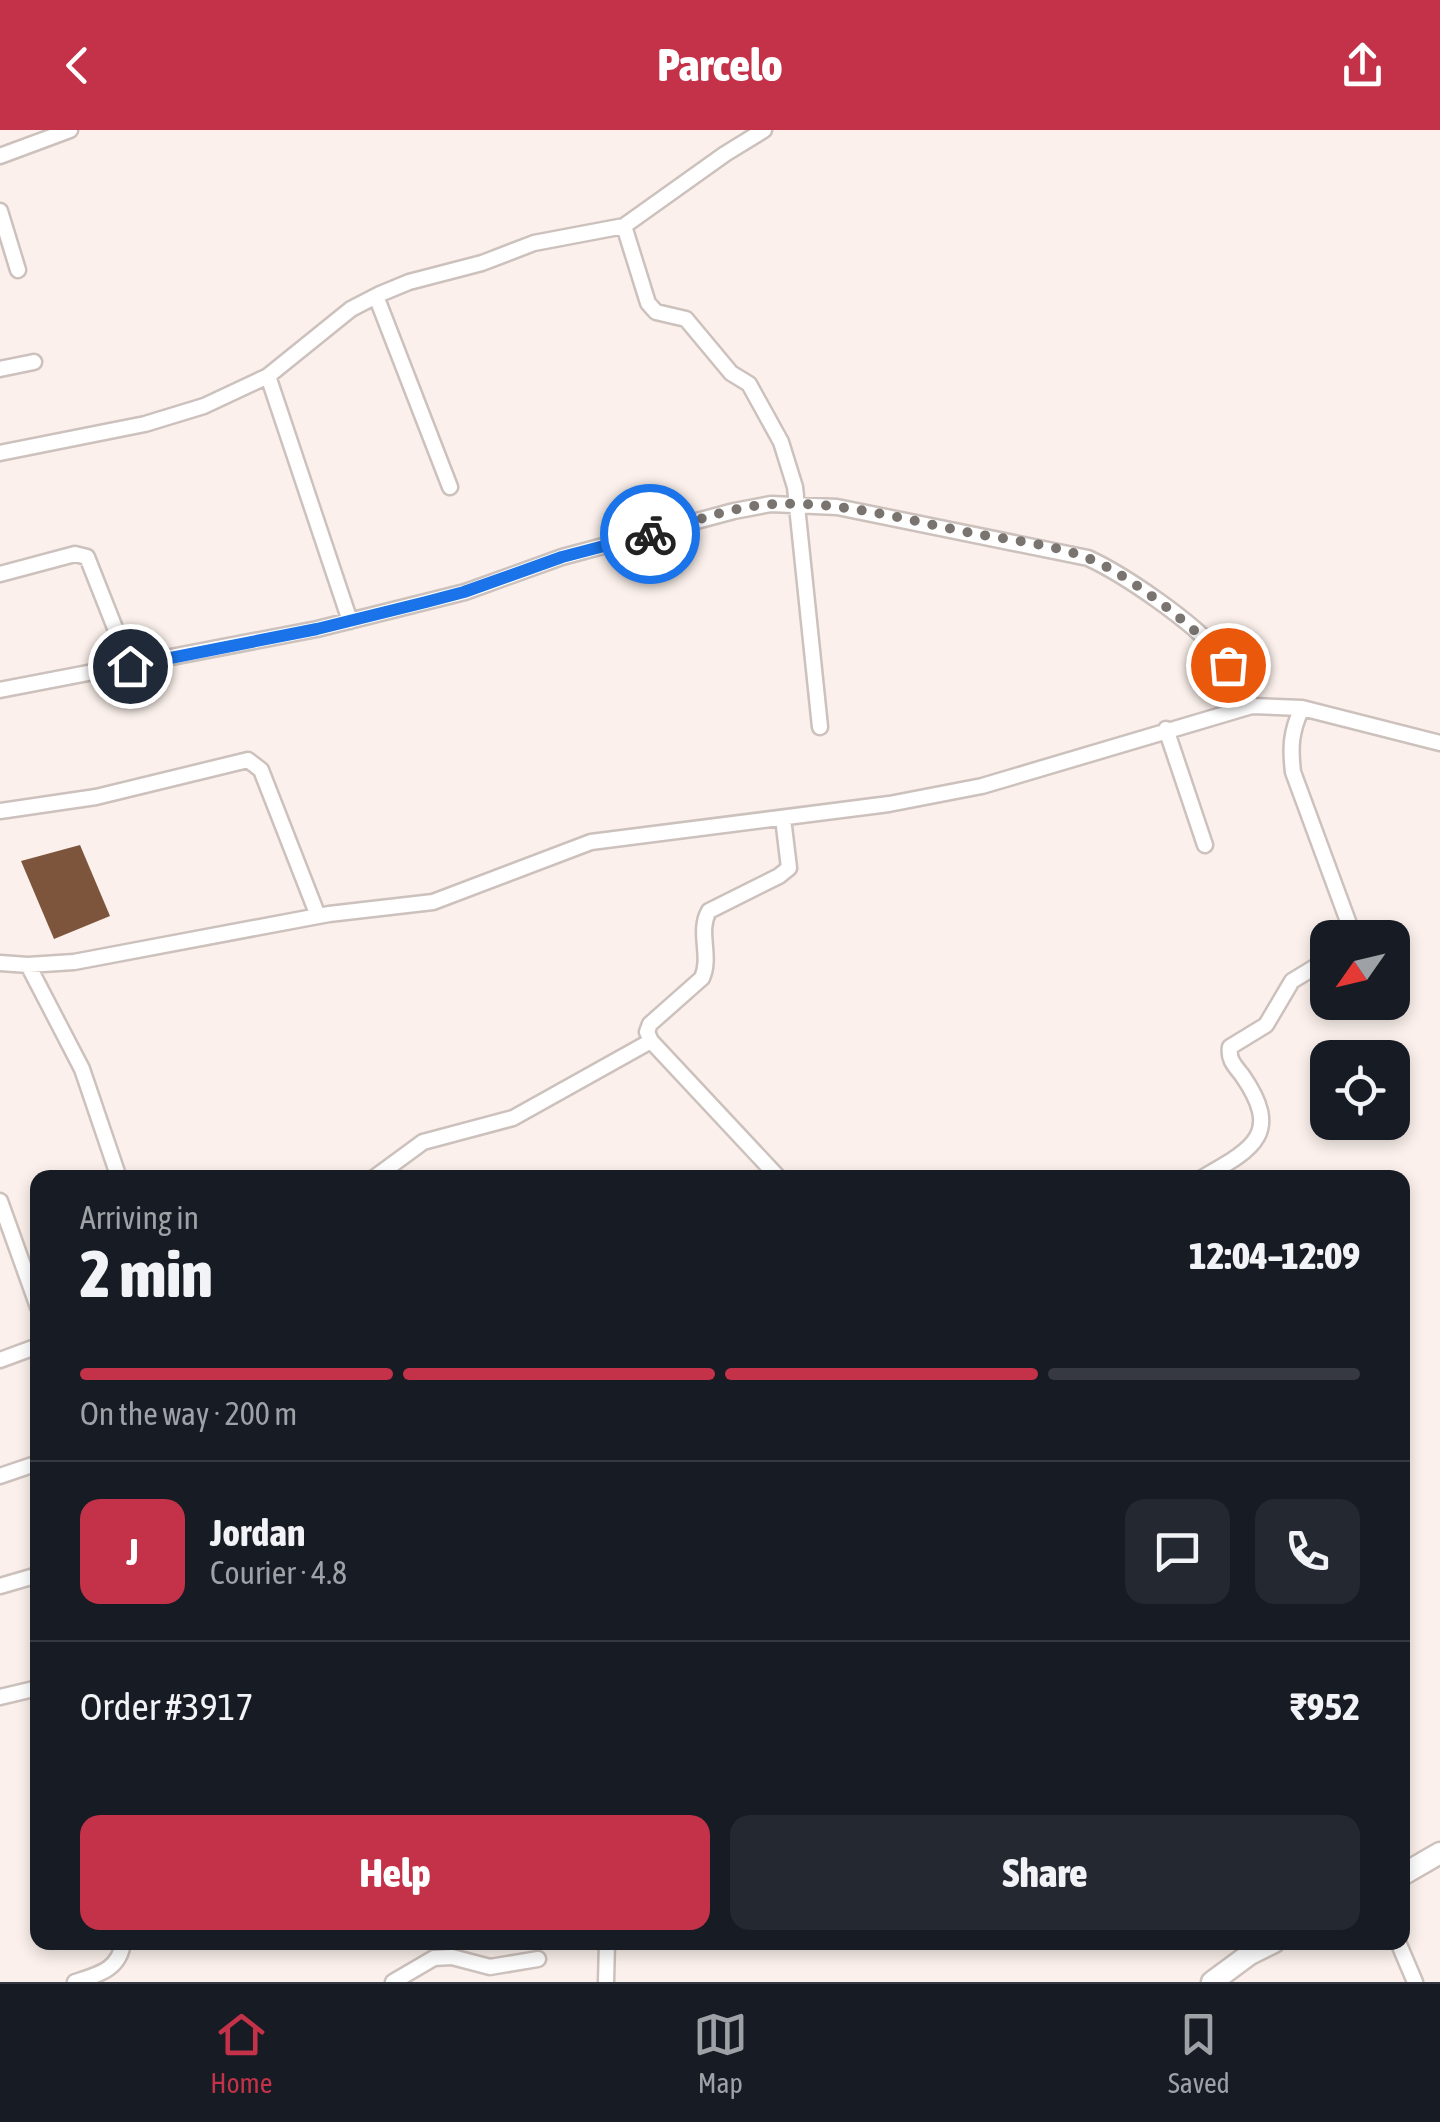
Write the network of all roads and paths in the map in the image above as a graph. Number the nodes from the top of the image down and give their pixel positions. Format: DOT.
graph roads {
  1 [pos="70,130"];
  2 [pos="764,130"];
  3 [pos="0,156"];
  4 [pos="0,211"];
  5 [pos="624,226"];
  6 [pos="18,270"];
  7 [pos="376,296"];
  8 [pos="34,362"];
  9 [pos="0,369"];
  10 [pos="268,376"];
  11 [pos="0,453"];
  12 [pos="450,487"];
  13 [pos="796,504"];
  14 [pos="0,574"];
  15 [pos="350,621"];
  16 [pos="130,666"];
  17 [pos="0,690"];
  18 [pos="1252,706"];
  19 [pos="1302,708"];
  20 [pos="820,727"];
  21 [pos="1166,729"];
  22 [pos="1440,743"];
  23 [pos="0,812"];
  24 [pos="783,818"];
  25 [pos="1205,845"];
  26 [pos="318,916"];
  27 [pos="1348,920"];
  28 [pos="0,962"];
  29 [pos="28,966"];
  30 [pos="1310,970"];
  31 [pos="650,1040"];
  32 [pos="396,1162"];
  33 [pos="116,1170"];
  34 [pos="385,1170"];
  35 [pos="399,1170"];
  36 [pos="772,1170"];
  37 [pos="1215,1170"];
  38 [pos="0,1201"];
  39 [pos="30,1284"];
  40 [pos="30,1349"];
  41 [pos="0,1360"];
  42 [pos="30,1466"];
  43 [pos="0,1476"];
  44 [pos="30,1577"];
  45 [pos="0,1586"];
  46 [pos="30,1690"];
  47 [pos="0,1697"];
  48 [pos="1440,1853"];
  49 [pos="1410,1870"];
  50 [pos="122,1950"];
  51 [pos="607,1950"];
  52 [pos="1245,1950"];
  53 [pos="1401,1950"];
  54 [pos="538,1959"];
  55 [pos="74,1982"];
  56 [pos="392,1982"];
  57 [pos="606,1982"];
  58 [pos="1212,1982"];
  59 [pos="1415,1982"];
  1 -- 3 [label="street"];
  2 -- 5 [label="street"];
  4 -- 6 [label="street"];
  5 -- 7 [label="street"];
  5 -- 13 [label="street"];
  7 -- 10 [label="street"];
  7 -- 12 [label="street"];
  8 -- 9 [label="street"];
  10 -- 11 [label="street"];
  10 -- 15 [label="street"];
  13 -- 15 [label="street"];
  13 -- 18 [label="street"];
  13 -- 20 [label="street"];
  14 -- 16 [label="street"];
  15 -- 16 [label="street"];
  16 -- 17 [label="street"];
  18 -- 19 [label="street"];
  18 -- 21 [label="street"];
  19 -- 22 [label="street"];
  19 -- 27 [label="street"];
  21 -- 24 [label="street"];
  21 -- 25 [label="street"];
  23 -- 26 [label="street"];
  24 -- 26 [label="street"];
  24 -- 31 [label="street"];
  26 -- 29 [label="street"];
  28 -- 29 [label="street"];
  29 -- 33 [label="street"];
  30 -- 37 [label="street"];
  31 -- 32 [label="street"];
  31 -- 36 [label="street"];
  32 -- 34 [label="street"];
  32 -- 35 [label="street"];
  38 -- 39 [label="street"];
  40 -- 41 [label="street"];
  42 -- 43 [label="street"];
  44 -- 45 [label="street"];
  46 -- 47 [label="street"];
  48 -- 49 [label="street"];
  50 -- 55 [label="street"];
  51 -- 57 [label="street"];
  52 -- 58 [label="street"];
  53 -- 59 [label="street"];
  54 -- 56 [label="street"];
}
